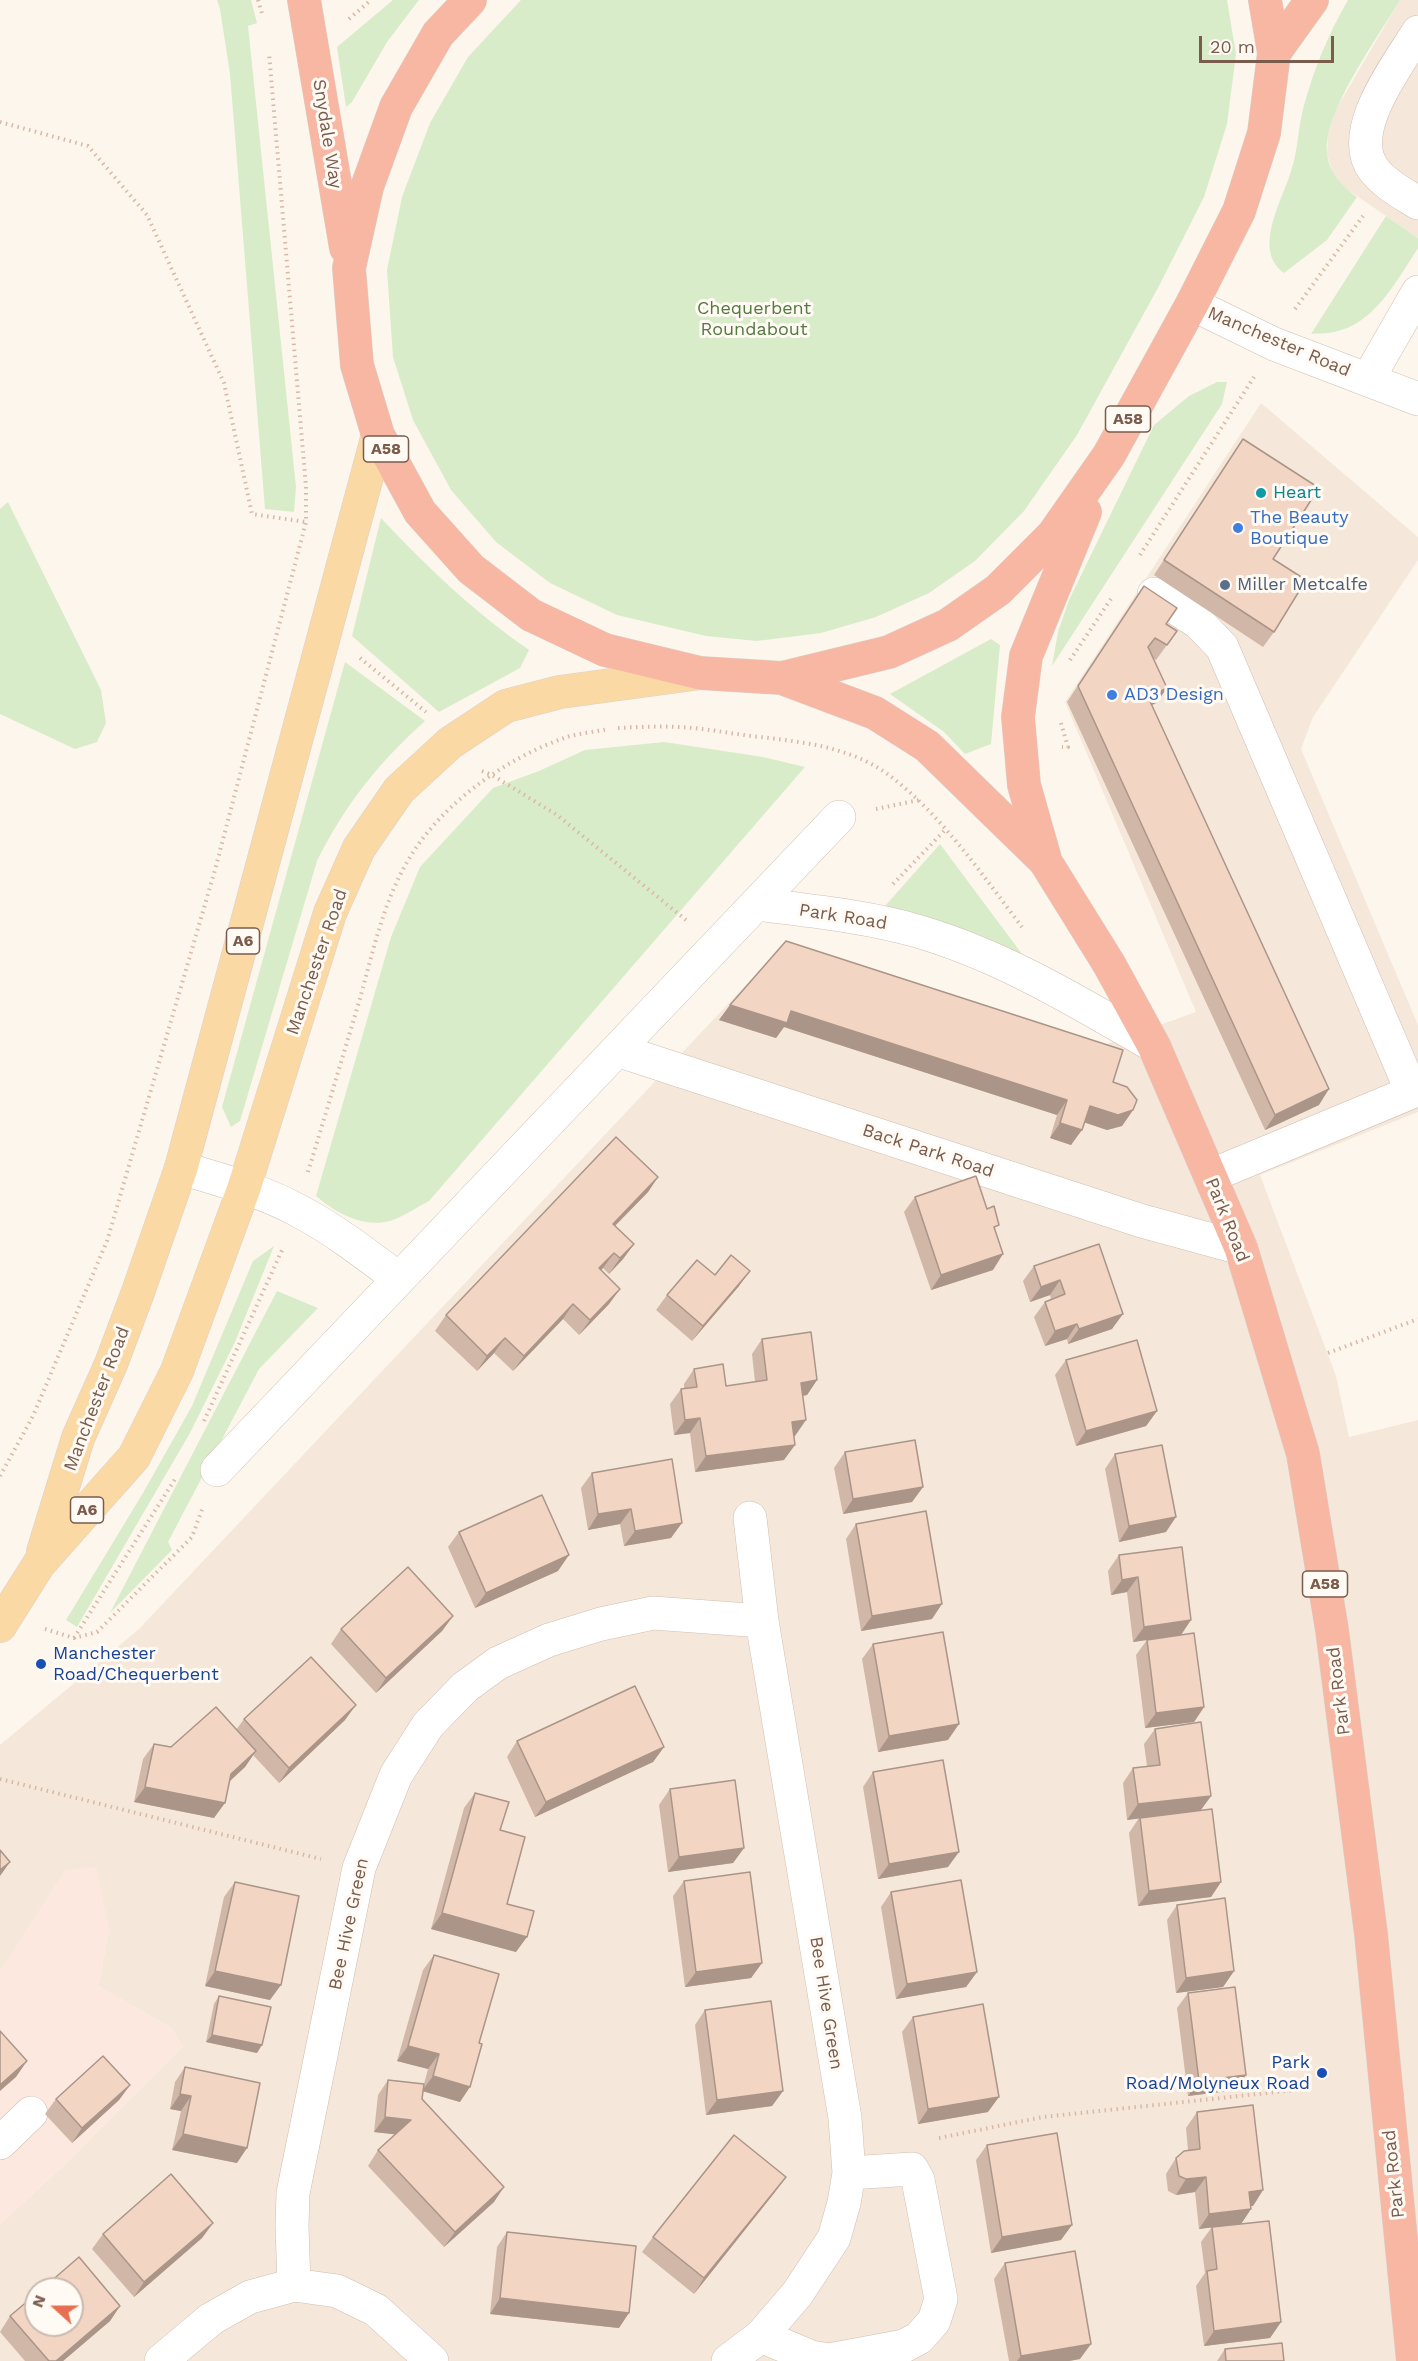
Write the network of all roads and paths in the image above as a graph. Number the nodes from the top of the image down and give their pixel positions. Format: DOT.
graph roads {
  1 [pos="304,0"];
  2 [pos="371,0"];
  3 [pos="470,0"];
  4 [pos="1265,0"];
  5 [pos="1312,0"];
  6 [pos="344,23"];
  7 [pos="1418,32"];
  8 [pos="268,42"];
  9 [pos="1274,53"];
  10 [pos="0,122"];
  11 [pos="1386,183"];
  12 [pos="1418,203"];
  13 [pos="349,268"];
  14 [pos="1418,292"];
  15 [pos="1298,303"];
  16 [pos="1192,304"];
  17 [pos="1368,379"];
  18 [pos="1418,399"];
  19 [pos="378,435"];
  20 [pos="1109,455"];
  21 [pos="306,522"];
  22 [pos="1154,594"];
  23 [pos="278,624"];
  24 [pos="324,640"];
  25 [pos="700,673"];
  26 [pos="782,678"];
  27 [pos="450,743"];
  28 [pos="492,775"];
  29 [pos="840,817"];
  30 [pos="945,830"];
  31 [pos="1046,861"];
  32 [pos="756,904"];
  33 [pos="862,918"];
  34 [pos="1027,934"];
  35 [pos="717,945"];
  36 [pos="1154,1046"];
  37 [pos="617,1050"];
  38 [pos="181,1168"];
  39 [pos="1210,1176"];
  40 [pos="244,1188"];
  41 [pos="297,1209"];
  42 [pos="1241,1248"];
  43 [pos="399,1279"];
  44 [pos="1418,1319"];
  45 [pos="1328,1353"];
  46 [pos="201,1429"];
  47 [pos="217,1470"];
  48 [pos="180,1472"];
  49 [pos="0,1476"];
  50 [pos="750,1518"];
  51 [pos="39,1564"];
  52 [pos="762,1621"];
  53 [pos="3,1622"];
  54 [pos="74,1638"];
  55 [pos="0,1779"];
  56 [pos="358,1868"];
  57 [pos="1305,2089"];
  58 [pos="31,2113"];
  59 [pos="934,2139"];
  60 [pos="0,2142"];
  61 [pos="849,2173"];
  62 [pos="294,2285"];
  63 [pos="761,2336"];
  64 [pos="161,2361"];
  65 [pos="432,2361"];
  66 [pos="728,2361"];
  67 [pos="1413,2361"];
  1 -- 13 [label="highway, Snydale Way / A58"];
  2 -- 6 [label="path"];
  3 -- 13 [label="highway, A58"];
  4 -- 9 [label="highway, A58"];
  5 -- 9 [label="highway"];
  7 -- 11 [label="street"];
  8 -- 21 [label="path"];
  9 -- 16 [label="highway, A58"];
  10 -- 21 [label="path"];
  11 -- 12 [label="street"];
  11 -- 15 [label="path"];
  13 -- 19 [label="highway, A58"];
  14 -- 17 [label="street, Manchester Road"];
  16 -- 17 [label="street, Manchester Road"];
  16 -- 20 [label="highway, A58"];
  17 -- 18 [label="street, Manchester Road"];
  19 -- 24 [label="main road, Manchester Road / A6"];
  19 -- 25 [label="highway, A58"];
  20 -- 26 [label="highway, A58"];
  20 -- 31 [label="highway, Park Road / A58"];
  21 -- 23 [label="path"];
  22 -- 39 [label="street"];
  23 -- 24 [label="path"];
  23 -- 49 [label="path"];
  24 -- 27 [label="path"];
  24 -- 38 [label="main road, Manchester Road / A6"];
  25 -- 26 [label="highway, A58"];
  25 -- 27 [label="main road, Manchester Road / A6"];
  26 -- 31 [label="highway, Park Road / A58"];
  27 -- 28 [label="path"];
  27 -- 40 [label="main road, Manchester Road / A6"];
  28 -- 30 [label="path"];
  28 -- 35 [label="path"];
  28 -- 41 [label="path"];
  29 -- 32 [label="street"];
  30 -- 33 [label="path"];
  30 -- 34 [label="path"];
  31 -- 36 [label="highway, Park Road / A58"];
  32 -- 33 [label="street, Park Road"];
  32 -- 35 [label="street"];
  33 -- 36 [label="street, Park Road"];
  35 -- 37 [label="street"];
  36 -- 39 [label="highway, Park Road / A58"];
  37 -- 42 [label="street, Back Park Road"];
  37 -- 43 [label="street"];
  38 -- 40 [label="street"];
  38 -- 51 [label="main road, Manchester Road / A6"];
  39 -- 42 [label="highway, Park Road / A58"];
  40 -- 41 [label="street"];
  40 -- 51 [label="main road, Manchester Road / A6"];
  41 -- 43 [label="street"];
  41 -- 46 [label="path"];
  42 -- 67 [label="highway, Park Road / A58"];
  43 -- 47 [label="street"];
  44 -- 45 [label="path"];
  47 -- 54 [label="path"];
  48 -- 54 [label="path"];
  50 -- 52 [label="street, Bee Hive Green"];
  51 -- 53 [label="main road, Manchester Road / A6"];
  52 -- 56 [label="street, Bee Hive Green"];
  52 -- 61 [label="street, Bee Hive Green"];
  53 -- 54 [label="path"];
  55 -- 56 [label="path"];
  56 -- 62 [label="street, Bee Hive Green"];
  57 -- 59 [label="path"];
  58 -- 60 [label="street"];
  61 -- 63 [label="street, Bee Hive Green"];
  61 -- 63 [label="street"];
  62 -- 64 [label="street"];
  62 -- 65 [label="street"];
  63 -- 66 [label="street, Bee Hive Green"];
}
